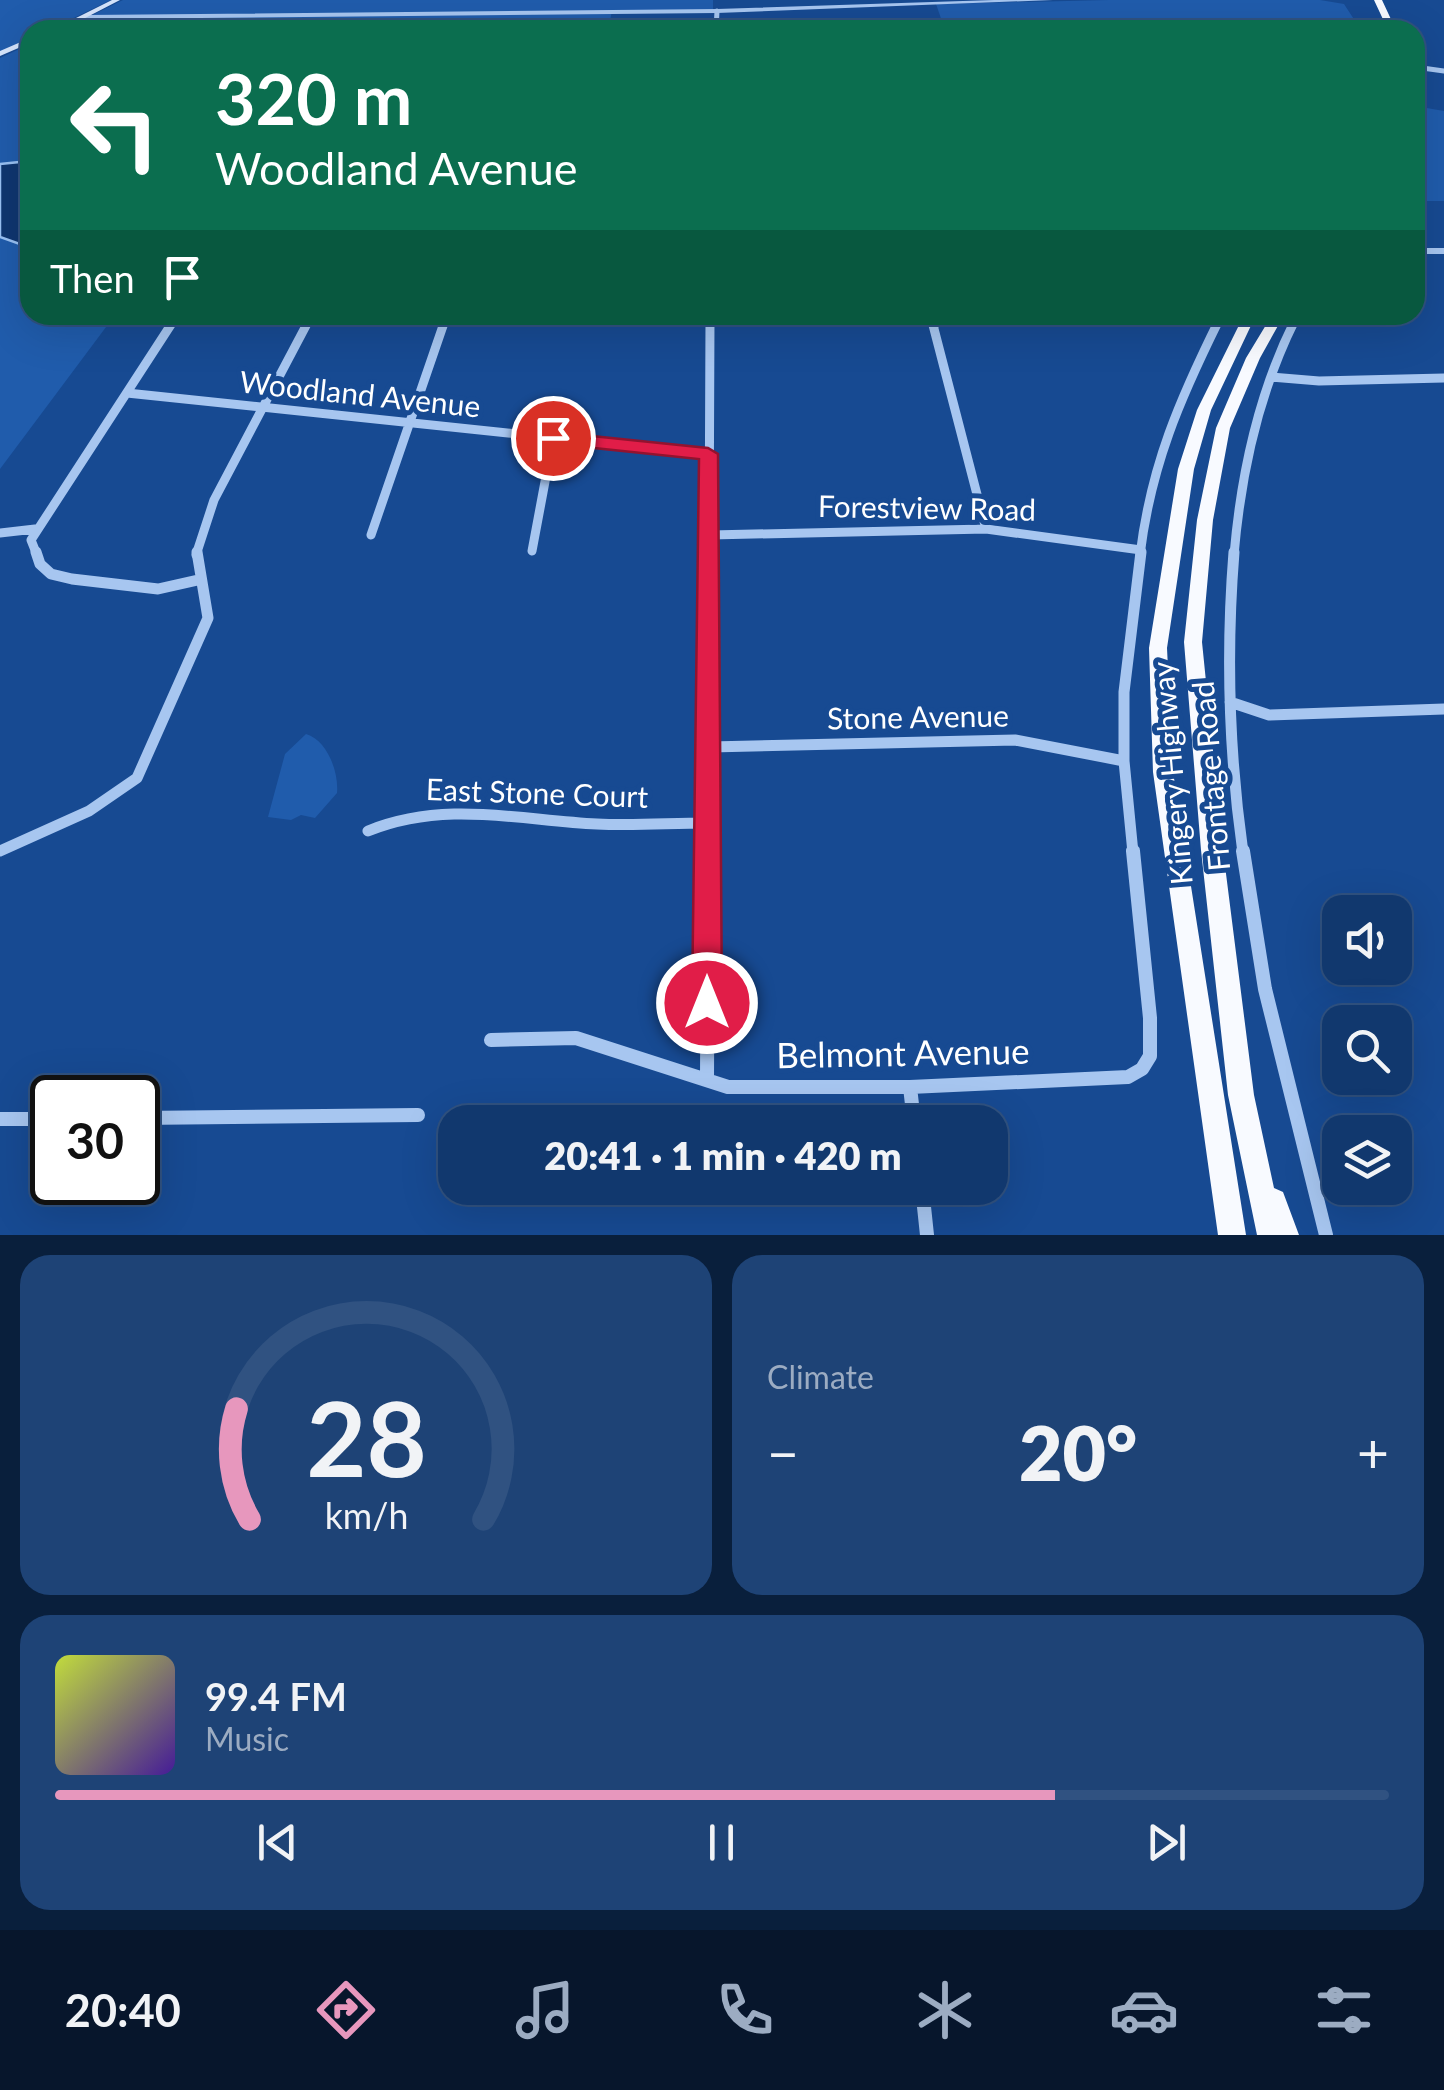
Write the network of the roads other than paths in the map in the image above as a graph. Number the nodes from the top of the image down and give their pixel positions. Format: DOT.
graph roads {
  1 [pos="117,0"];
  2 [pos="1013,0"];
  3 [pos="1050,0"];
  4 [pos="796,4"];
  5 [pos="717,11"];
  6 [pos="86,17"];
  7 [pos="79,20"];
  8 [pos="717,20"];
  9 [pos="172,325"];
  10 [pos="307,325"];
  11 [pos="444,325"];
  12 [pos="710,325"];
  13 [pos="932,325"];
  14 [pos="1217,325"];
  15 [pos="1245,325"];
  16 [pos="1272,325"];
  17 [pos="1294,325"];
  18 [pos="1271,377"];
  19 [pos="1444,378"];
  20 [pos="127,393"];
  21 [pos="264,408"];
  22 [pos="409,424"];
  23 [pos="553,438"];
  24 [pos="708,454"];
  25 [pos="36,529"];
  26 [pos="986,529"];
  27 [pos="0,533"];
  28 [pos="710,534"];
  29 [pos="371,535"];
  30 [pos="1141,550"];
  31 [pos="532,551"];
  32 [pos="198,580"];
  33 [pos="1230,702"];
  34 [pos="1444,709"];
  35 [pos="710,747"];
  36 [pos="1124,761"];
  37 [pos="706,823"];
  38 [pos="368,832"];
  39 [pos="0,851"];
  40 [pos="491,1040"];
  41 [pos="708,1080"];
  42 [pos="910,1086"];
  43 [pos="1240,1095"];
  44 [pos="912,1105"];
  45 [pos="418,1114"];
  46 [pos="160,1118"];
  47 [pos="0,1119"];
  48 [pos="30,1119"];
  49 [pos="924,1205"];
  50 [pos="927,1235"];
  51 [pos="1232,1235"];
  52 [pos="1271,1235"];
  53 [pos="1285,1235"];
  54 [pos="1326,1235"];
  1 -- 6 [label="main road"];
  2 -- 3 [label="street"];
  2 -- 4 [label="street"];
  4 -- 5 [label="street"];
  5 -- 6 [label="street"];
  5 -- 8 [label="street"];
  6 -- 7 [label="main road"];
  9 -- 20 [label="street"];
  10 -- 21 [label="street"];
  11 -- 22 [label="street"];
  12 -- 24 [label="street"];
  13 -- 26 [label="street"];
  14 -- 30 [label="street"];
  15 -- 51 [label="highway, Kingery Highway"];
  16 -- 43 [label="highway, Kingery Highway"];
  17 -- 18 [label="street, Frontage Road"];
  18 -- 19 [label="street"];
  18 -- 33 [label="street, Frontage Road"];
  20 -- 21 [label="street, Woodland Avenue"];
  20 -- 25 [label="street"];
  21 -- 22 [label="street, Woodland Avenue"];
  21 -- 32 [label="street"];
  22 -- 23 [label="street, Woodland Avenue"];
  22 -- 29 [label="street"];
  23 -- 24 [label="street, Woodland Avenue"];
  23 -- 31 [label="street"];
  24 -- 28 [label="street"];
  25 -- 27 [label="street"];
  25 -- 32 [label="street"];
  26 -- 28 [label="street, Forestview Road"];
  26 -- 30 [label="street, Forestview Road"];
  28 -- 35 [label="street"];
  30 -- 36 [label="street"];
  32 -- 39 [label="street"];
  33 -- 34 [label="street"];
  33 -- 54 [label="street, Frontage Road"];
  35 -- 36 [label="street, Stone Avenue"];
  35 -- 37 [label="street"];
  36 -- 42 [label="street, Belmont Avenue"];
  37 -- 38 [label="street, East Stone Court"];
  37 -- 41 [label="street"];
  40 -- 41 [label="street, Belmont Avenue"];
  41 -- 42 [label="street, Belmont Avenue"];
  42 -- 44 [label="street"];
  43 -- 52 [label="highway, Kingery Highway"];
  43 -- 53 [label="highway"];
  45 -- 46 [label="street"];
  47 -- 48 [label="street"];
  49 -- 50 [label="street"];
}
